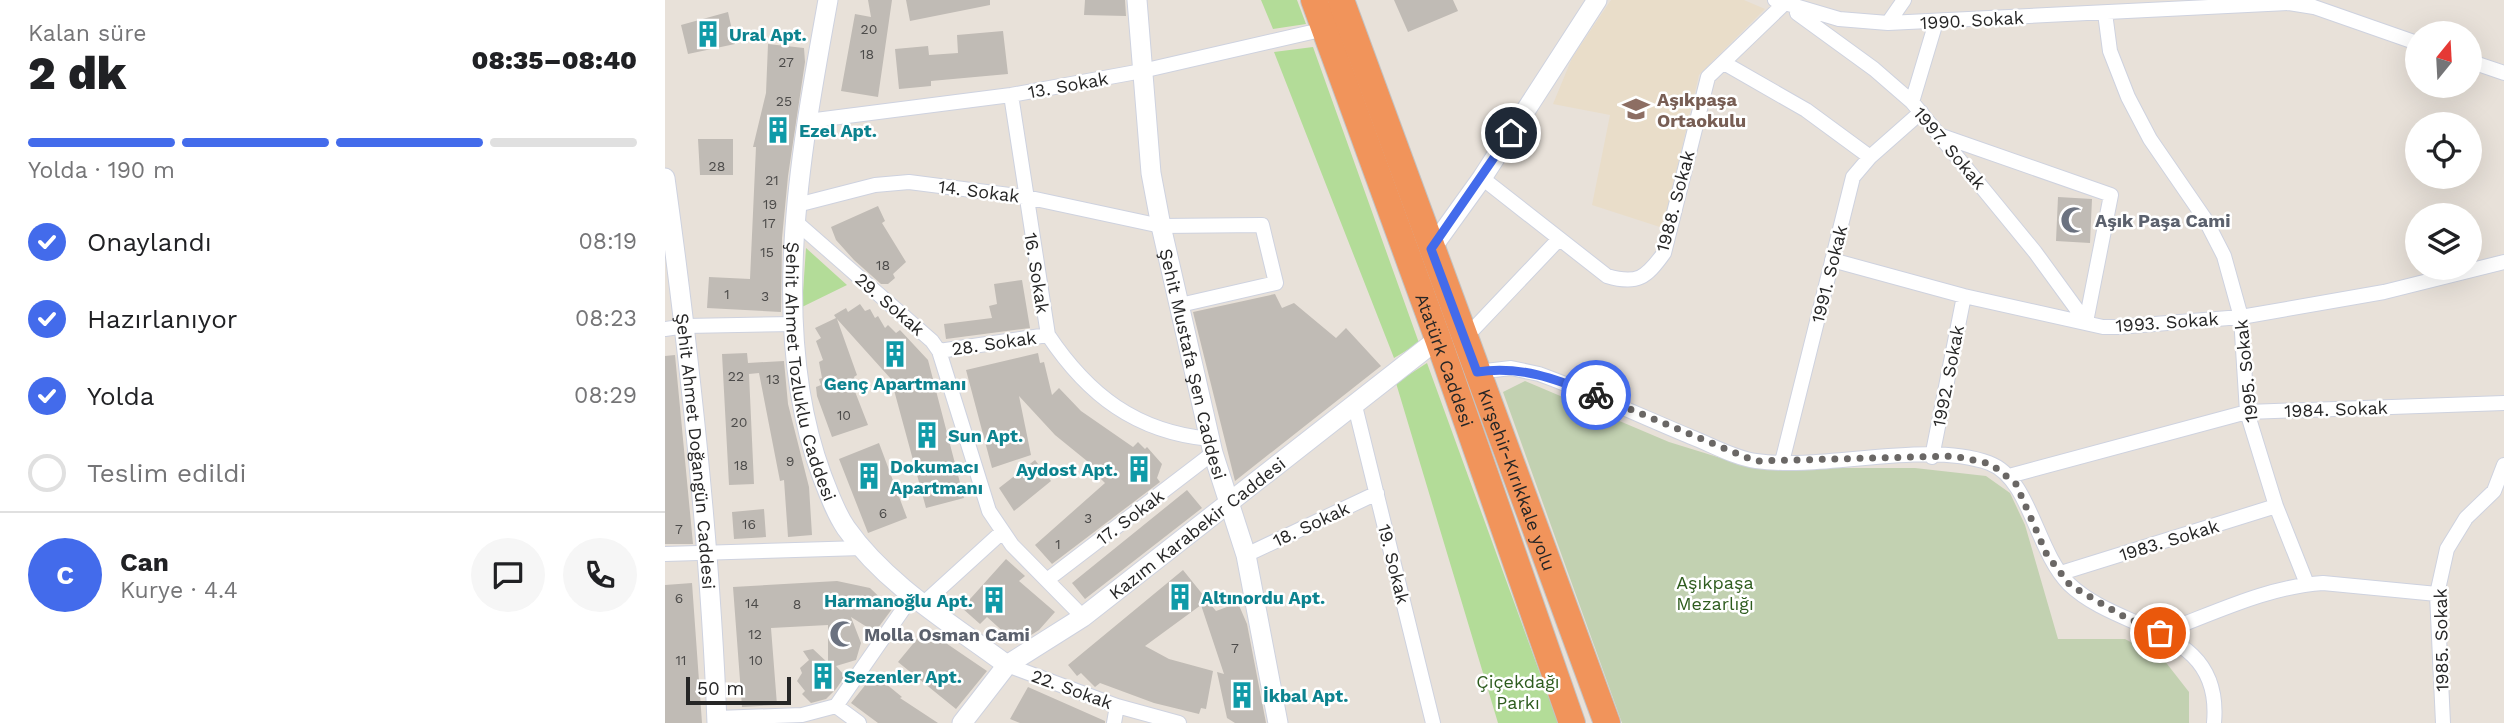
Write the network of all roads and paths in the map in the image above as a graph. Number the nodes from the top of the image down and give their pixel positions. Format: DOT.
graph roads {
  1 [pos="828,0"];
  2 [pos="1137,0"];
  3 [pos="1314,0"];
  4 [pos="1341,0"];
  5 [pos="1597,0"];
  6 [pos="1904,0"];
  7 [pos="1783,1"];
  8 [pos="2289,2"];
  9 [pos="2105,13"];
  10 [pos="1936,22"];
  11 [pos="1888,23"];
  12 [pos="1325,29"];
  13 [pos="2405,39"];
  14 [pos="1724,62"];
  15 [pos="2482,65"];
  16 [pos="1142,71"];
  17 [pos="2504,73"];
  18 [pos="1011,95"];
  19 [pos="1917,107"];
  20 [pos="808,121"];
  21 [pos="1941,135"];
  22 [pos="1870,157"];
  23 [pos="665,178"];
  24 [pos="1482,178"];
  25 [pos="1026,197"];
  26 [pos="797,213"];
  27 [pos="1161,226"];
  28 [pos="1559,239"];
  29 [pos="1431,249"];
  30 [pos="1832,260"];
  31 [pos="2504,262"];
  32 [pos="1963,296"];
  33 [pos="1179,305"];
  34 [pos="2241,317"];
  35 [pos="2085,322"];
  36 [pos="795,324"];
  37 [pos="686,326"];
  38 [pos="665,329"];
  39 [pos="1048,335"];
  40 [pos="1451,339"];
  41 [pos="939,351"];
  42 [pos="1477,372"];
  43 [pos="2504,404"];
  44 [pos="1355,406"];
  45 [pos="2247,412"];
  46 [pos="1212,446"];
  47 [pos="1932,457"];
  48 [pos="1782,462"];
  49 [pos="2504,465"];
  50 [pos="2009,476"];
  51 [pos="2499,490"];
  52 [pos="1377,493"];
  53 [pos="1231,503"];
  54 [pos="2276,506"];
  55 [pos="1002,532"];
  56 [pos="862,548"];
  57 [pos="709,552"];
  58 [pos="665,554"];
  59 [pos="1246,555"];
  60 [pos="2061,573"];
  61 [pos="1047,580"];
  62 [pos="2307,584"];
  63 [pos="2437,594"];
  64 [pos="919,599"];
  65 [pos="1083,617"];
  66 [pos="2160,633"];
  67 [pos="1007,665"];
  68 [pos="836,706"];
  69 [pos="1117,706"];
  70 [pos="717,720"];
  71 [pos="859,723"];
  72 [pos="962,723"];
  73 [pos="1114,723"];
  74 [pos="1179,723"];
  75 [pos="1278,723"];
  76 [pos="1433,723"];
  77 [pos="1572,723"];
  78 [pos="1607,723"];
  79 [pos="2214,723"];
  80 [pos="2443,723"];
  1 -- 20 [label="street, Şehit Ahmet Tozluklu Caddesi"];
  2 -- 16 [label="street, Şehit Mustafa Şen Caddesi"];
  3 -- 12 [label="highway, Atatürk Caddesi"];
  4 -- 29 [label="highway, Kırşehir-Kırıkkale yolu"];
  5 -- 24 [label="street"];
  6 -- 11 [label="street"];
  7 -- 11 [label="street, 1990. Sokak"];
  7 -- 14 [label="street, 1988. Sokak"];
  7 -- 19 [label="street, 1997. Sokak"];
  8 -- 9 [label="street, 1990. Sokak"];
  8 -- 13 [label="street, 1990. Sokak"];
  9 -- 10 [label="street, 1990. Sokak"];
  9 -- 34 [label="street, 1995. Sokak"];
  10 -- 11 [label="street, 1990. Sokak"];
  10 -- 19 [label="street"];
  12 -- 16 [label="street, 13. Sokak"];
  12 -- 40 [label="highway, Atatürk Caddesi"];
  14 -- 22 [label="street"];
  14 -- 28 [label="street, 1988. Sokak"];
  15 -- 17 [label="street"];
  16 -- 18 [label="street, 13. Sokak"];
  16 -- 27 [label="street, Şehit Mustafa Şen Caddesi"];
  18 -- 20 [label="street, 13. Sokak"];
  18 -- 25 [label="street, 16. Sokak"];
  19 -- 21 [label="street, 1997. Sokak"];
  19 -- 22 [label="street, 1991. Sokak"];
  20 -- 26 [label="street, Şehit Ahmet Tozluklu Caddesi"];
  21 -- 35 [label="street, 1997. Sokak"];
  21 -- 35 [label="street"];
  22 -- 30 [label="street, 1991. Sokak"];
  23 -- 37 [label="street, Şehit Ahmet Doğangün Caddesi"];
  24 -- 28 [label="street, 1988. Sokak"];
  24 -- 29 [label="street"];
  25 -- 26 [label="street, 14. Sokak"];
  25 -- 27 [label="street, 14. Sokak"];
  25 -- 39 [label="street, 16. Sokak"];
  26 -- 36 [label="street, Şehit Ahmet Tozluklu Caddesi"];
  26 -- 41 [label="street, 29. Sokak"];
  27 -- 33 [label="street, Şehit Mustafa Şen Caddesi"];
  27 -- 33 [label="street, 14. Sokak"];
  28 -- 40 [label="street"];
  29 -- 40 [label="highway, Kırşehir-Kırıkkale yolu"];
  30 -- 32 [label="street, 1993. Sokak"];
  30 -- 48 [label="street, 1991. Sokak"];
  31 -- 34 [label="street, 1993. Sokak"];
  32 -- 35 [label="street, 1993. Sokak"];
  32 -- 47 [label="street, 1992. Sokak"];
  33 -- 46 [label="street, Şehit Mustafa Şen Caddesi"];
  34 -- 35 [label="street, 1993. Sokak"];
  34 -- 45 [label="street, 1995. Sokak"];
  36 -- 37 [label="street"];
  36 -- 56 [label="street, Şehit Ahmet Tozluklu Caddesi"];
  37 -- 38 [label="street"];
  37 -- 57 [label="street, Şehit Ahmet Doğangün Caddesi"];
  39 -- 41 [label="street, 28. Sokak"];
  39 -- 46 [label="street, 16. Sokak"];
  40 -- 42 [label="highway, Kırşehir-Kırıkkale yolu"];
  40 -- 44 [label="street, Kazım Karabekir Caddesi"];
  40 -- 77 [label="highway, Atatürk Caddesi"];
  41 -- 55 [label="street, 29. Sokak"];
  42 -- 48 [label="street"];
  42 -- 78 [label="highway, Kırşehir-Kırıkkale yolu"];
  43 -- 45 [label="street, 1984. Sokak"];
  44 -- 52 [label="street, 19. Sokak"];
  44 -- 53 [label="street, Kazım Karabekir Caddesi"];
  45 -- 50 [label="street, 1984. Sokak"];
  45 -- 54 [label="street, 1995. Sokak"];
  46 -- 53 [label="street, Şehit Mustafa Şen Caddesi"];
  46 -- 61 [label="street, 17. Sokak"];
  47 -- 48 [label="street"];
  47 -- 50 [label="street"];
  49 -- 51 [label="street, 1985. Sokak"];
  50 -- 60 [label="street"];
  51 -- 63 [label="street, 1985. Sokak"];
  52 -- 59 [label="street, 18. Sokak"];
  52 -- 76 [label="street, 19. Sokak"];
  53 -- 59 [label="street, Şehit Mustafa Şen Caddesi"];
  53 -- 65 [label="street, Kazım Karabekir Caddesi"];
  54 -- 60 [label="street, 1983. Sokak"];
  54 -- 62 [label="street, 1995. Sokak"];
  55 -- 61 [label="street, 29. Sokak"];
  55 -- 64 [label="street"];
  56 -- 57 [label="street"];
  56 -- 64 [label="street, Şehit Ahmet Tozluklu Caddesi"];
  57 -- 58 [label="street"];
  57 -- 70 [label="street, Şehit Ahmet Doğangün Caddesi"];
  59 -- 75 [label="street, Şehit Mustafa Şen Caddesi"];
  60 -- 66 [label="street"];
  61 -- 65 [label="street, 29. Sokak"];
  62 -- 63 [label="street"];
  62 -- 66 [label="street"];
  63 -- 80 [label="street, 1985. Sokak"];
  64 -- 67 [label="street, Şehit Ahmet Tozluklu Caddesi"];
  64 -- 68 [label="street"];
  65 -- 67 [label="street, Kazım Karabekir Caddesi"];
  66 -- 79 [label="street"];
  67 -- 69 [label="street, 22. Sokak"];
  67 -- 72 [label="street, Kazım Karabekir Caddesi"];
  68 -- 70 [label="street"];
  68 -- 71 [label="street"];
  69 -- 73 [label="street"];
  69 -- 74 [label="street, 22. Sokak"];
}
